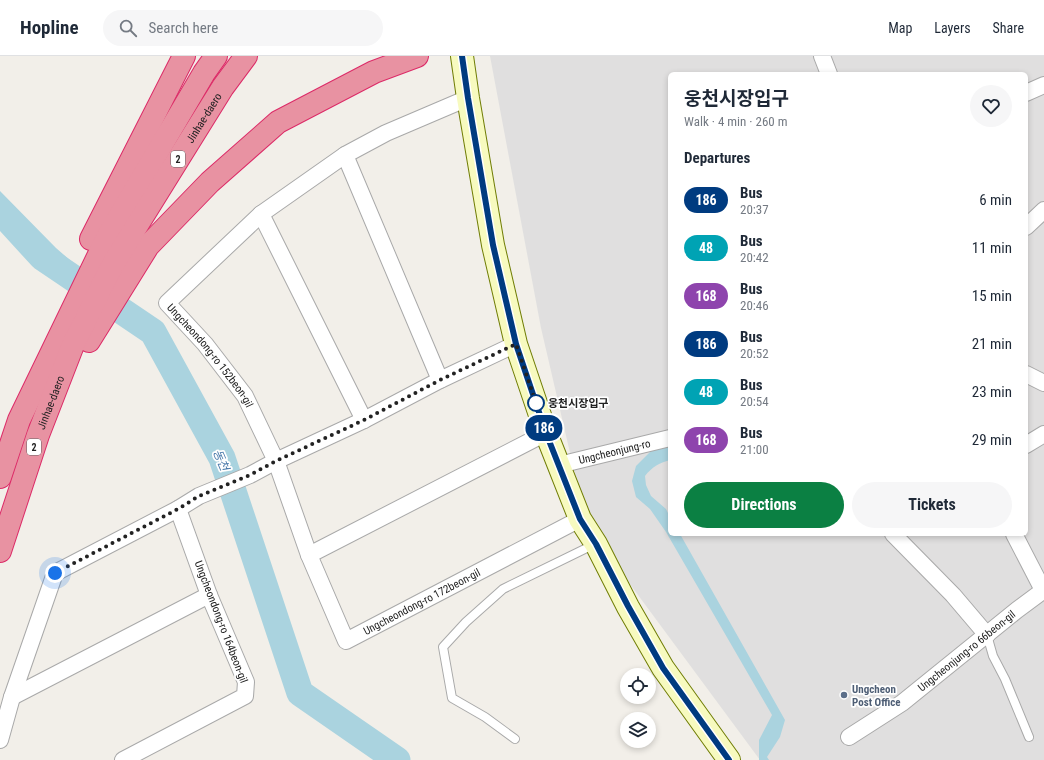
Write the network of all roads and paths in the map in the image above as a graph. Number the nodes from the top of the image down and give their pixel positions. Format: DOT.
graph roads {
  1 [pos="184,56"];
  2 [pos="216,56"];
  3 [pos="246,56"];
  4 [pos="417,56"];
  5 [pos="462,56"];
  6 [pos="822,56"];
  7 [pos="828,72"];
  8 [pos="1044,85"];
  9 [pos="1028,92"];
  10 [pos="468,98"];
  11 [pos="344,155"];
  12 [pos="1044,210"];
  13 [pos="260,214"];
  14 [pos="1028,225"];
  15 [pos="102,233"];
  16 [pos="68,336"];
  17 [pos="516,344"];
  18 [pos="1028,375"];
  19 [pos="440,380"];
  20 [pos="1044,383"];
  21 [pos="364,420"];
  22 [pos="546,433"];
  23 [pos="1044,434"];
  24 [pos="668,438"];
  25 [pos="1028,444"];
  26 [pos="276,461"];
  27 [pos="559,465"];
  28 [pos="0,477"];
  29 [pos="178,509"];
  30 [pos="580,519"];
  31 [pos="895,536"];
  32 [pos="1015,536"];
  33 [pos="596,544"];
  34 [pos="0,551"];
  35 [pos="309,555"];
  36 [pos="1044,591"];
  37 [pos="209,595"];
  38 [pos="987,634"];
  39 [pos="12,697"];
  40 [pos="850,737"];
  41 [pos="1029,737"];
  42 [pos="515,739"];
  43 [pos="0,740"];
  44 [pos="123,760"];
  45 [pos="729,760"];
  1 -- 15 [label="highway"];
  2 -- 15 [label="highway, Jinhae-daero / 2"];
  3 -- 16 [label="highway, Jinhae-daero / 2"];
  4 -- 16 [label="highway"];
  5 -- 10 [label="main road"];
  6 -- 7 [label="street"];
  8 -- 9 [label="street"];
  10 -- 11 [label="street, Ungcheondong-ro 152beon-gil"];
  10 -- 17 [label="main road"];
  11 -- 13 [label="street, Ungcheondong-ro 152beon-gil"];
  11 -- 19 [label="street"];
  12 -- 14 [label="street"];
  13 -- 21 [label="street"];
  13 -- 26 [label="street, Ungcheondong-ro 152beon-gil"];
  15 -- 16 [label="highway, 2"];
  16 -- 28 [label="highway, 2"];
  16 -- 34 [label="highway, Jinhae-daero / 2"];
  17 -- 19 [label="street"];
  17 -- 22 [label="main road"];
  18 -- 20 [label="street"];
  19 -- 21 [label="street"];
  21 -- 26 [label="street"];
  22 -- 27 [label="main road"];
  22 -- 35 [label="street"];
  23 -- 25 [label="street"];
  24 -- 27 [label="street, Ungcheonjung-ro"];
  26 -- 29 [label="street"];
  26 -- 35 [label="street, Ungcheondong-ro 172beon-gil"];
  27 -- 30 [label="main road"];
  29 -- 37 [label="street, Ungcheondong-ro 164beon-gil"];
  29 -- 39 [label="street"];
  30 -- 33 [label="main road"];
  30 -- 35 [label="street, Ungcheondong-ro 172beon-gil"];
  31 -- 38 [label="street"];
  32 -- 36 [label="street"];
  33 -- 42 [label="lane"];
  33 -- 45 [label="main road"];
  36 -- 38 [label="street, Ungcheonjung-ro 66beon-gil"];
  37 -- 39 [label="street"];
  37 -- 44 [label="street, Ungcheondong-ro 164beon-gil"];
  38 -- 40 [label="street, Ungcheonjung-ro 66beon-gil"];
  38 -- 41 [label="lane"];
  39 -- 43 [label="street"];
}
